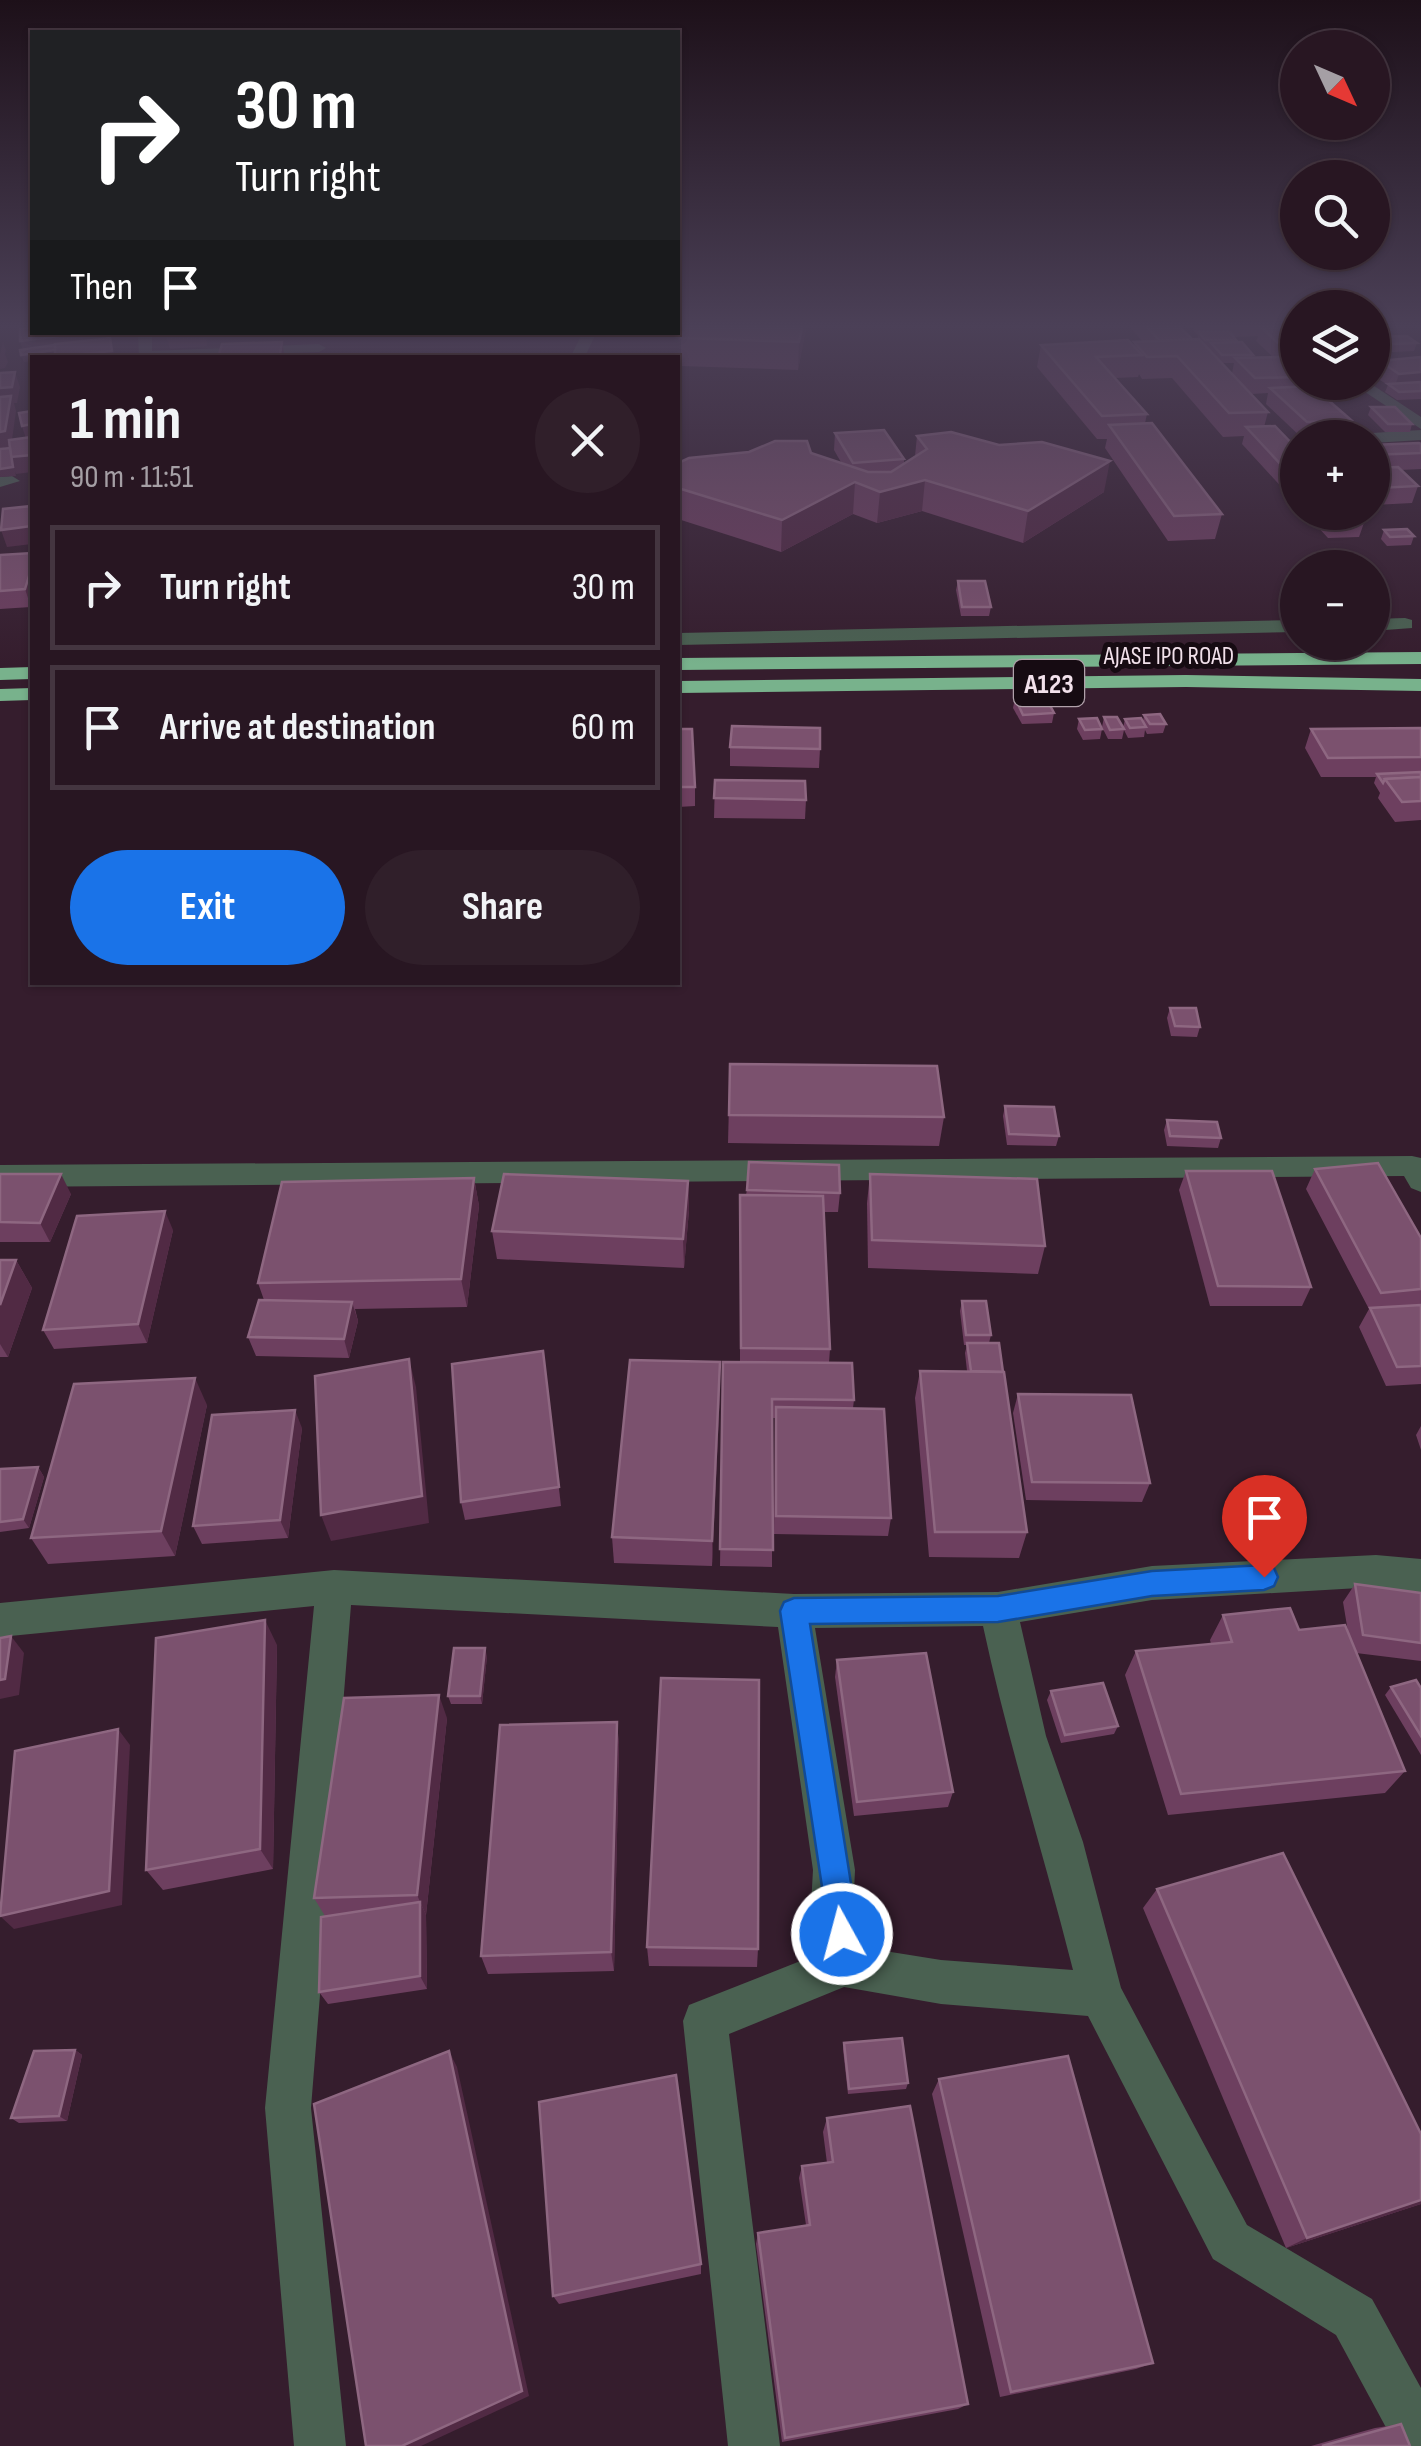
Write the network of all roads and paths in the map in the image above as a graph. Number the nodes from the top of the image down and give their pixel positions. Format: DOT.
graph roads {
  1 [pos="1390,624"];
  2 [pos="1406,624"];
  3 [pos="1280,626"];
  4 [pos="680,639"];
  5 [pos="1421,658"];
  6 [pos="680,664"];
  7 [pos="30,673"];
  8 [pos="0,674"];
  9 [pos="1421,685"];
  10 [pos="680,687"];
  11 [pos="30,694"];
  12 [pos="0,695"];
  13 [pos="1418,1171"];
  14 [pos="0,1176"];
  15 [pos="1421,1576"];
  16 [pos="334,1587"];
  17 [pos="998,1609"];
  18 [pos="794,1611"];
  19 [pos="0,1620"];
  20 [pos="834,1870"];
  21 [pos="1101,1995"];
  22 [pos="1421,2440"];
  23 [pos="320,2446"];
  24 [pos="754,2446"];
  1 -- 2 [label="street"];
  3 -- 4 [label="street"];
  5 -- 6 [label="highway, AJASE IPO ROAD / A123"];
  7 -- 8 [label="highway"];
  9 -- 10 [label="highway, AJASE IPO ROAD / A123"];
  11 -- 12 [label="highway"];
  13 -- 14 [label="street"];
  15 -- 17 [label="street"];
  16 -- 18 [label="street"];
  16 -- 19 [label="street"];
  16 -- 23 [label="street"];
  17 -- 18 [label="street"];
  17 -- 21 [label="street"];
  18 -- 20 [label="street"];
  20 -- 21 [label="street"];
  20 -- 24 [label="street"];
  21 -- 22 [label="street"];
}
